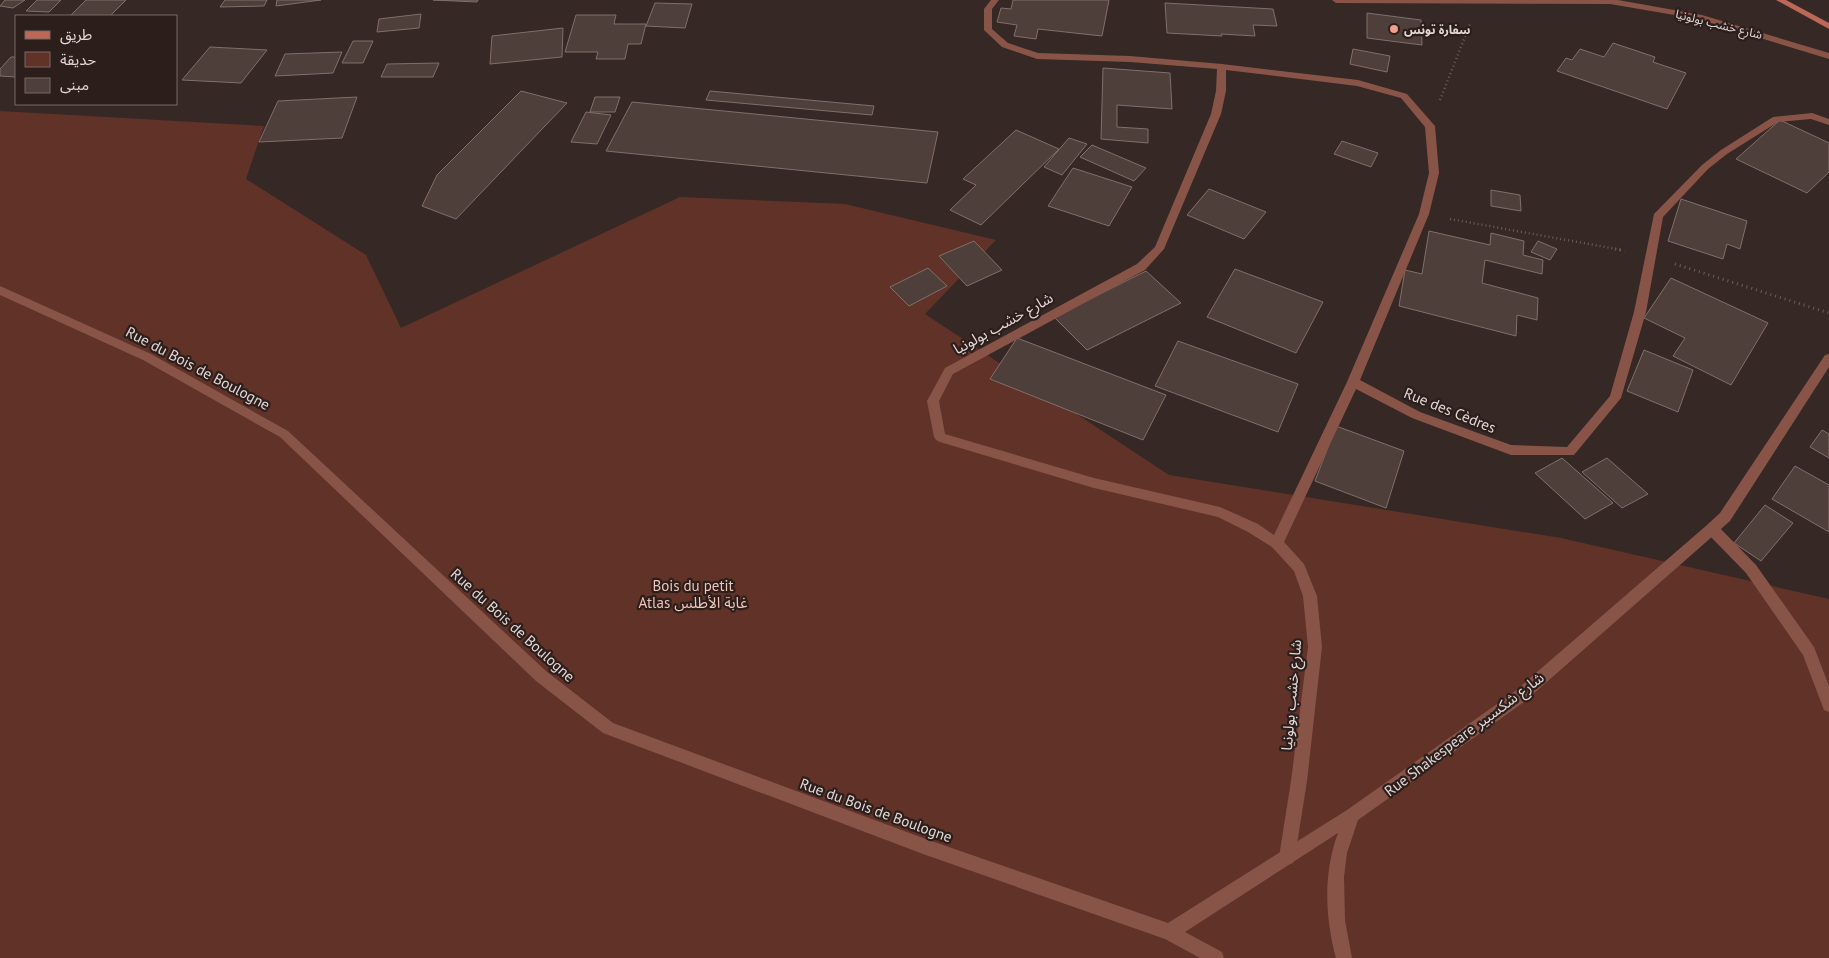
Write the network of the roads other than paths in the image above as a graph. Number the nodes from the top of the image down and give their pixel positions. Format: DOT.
graph roads {
  1 [pos="995,0"];
  2 [pos="1336,0"];
  3 [pos="1479,0"];
  4 [pos="1780,0"];
  5 [pos="1829,26"];
  6 [pos="1829,56"];
  7 [pos="1222,67"];
  8 [pos="1829,122"];
  9 [pos="0,290"];
  10 [pos="1829,358"];
  11 [pos="1353,382"];
  12 [pos="1712,529"];
  13 [pos="1277,543"];
  14 [pos="1829,705"];
  15 [pos="1352,816"];
  16 [pos="1287,857"];
  17 [pos="1169,932"];
  18 [pos="1216,958"];
  19 [pos="1344,958"];
  1 -- 7 [label="street"];
  2 -- 3 [label="street, شارع خشب بولونيا"];
  3 -- 6 [label="street, شارع خشب بولونيا"];
  4 -- 5 [label="main road"];
  7 -- 11 [label="street"];
  7 -- 13 [label="street, شارع خشب بولونيا"];
  8 -- 11 [label="street, Rue des Cèdres"];
  9 -- 17 [label="street, Rue du Bois de Boulogne"];
  10 -- 12 [label="street, Rue Shakespeare شارع شكسبير"];
  11 -- 13 [label="street"];
  12 -- 14 [label="street"];
  12 -- 15 [label="street, Rue Shakespeare شارع شكسبير"];
  13 -- 16 [label="street, شارع خشب بولونيا"];
  15 -- 16 [label="street, Rue Shakespeare شارع شكسبير"];
  15 -- 19 [label="street"];
  16 -- 17 [label="street, Rue Shakespeare شارع شكسبير"];
  17 -- 18 [label="street"];
}
